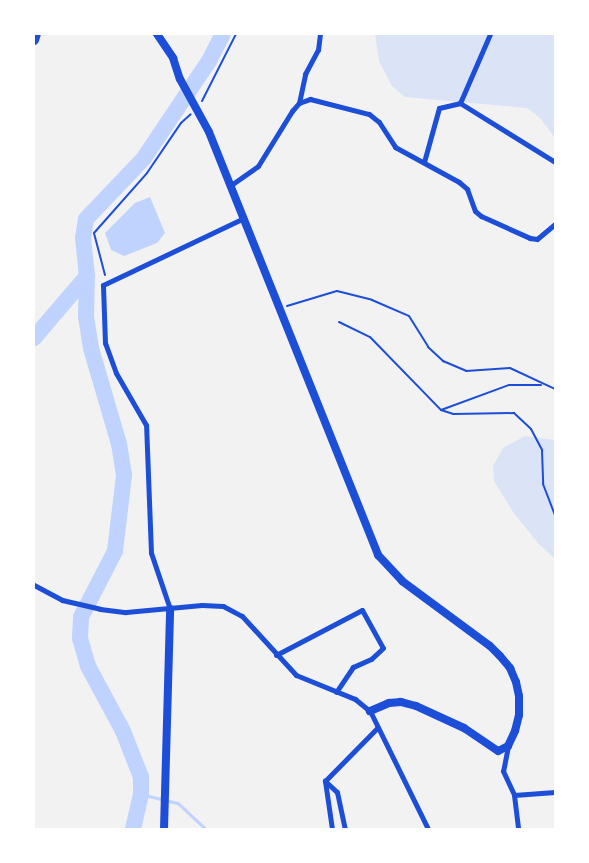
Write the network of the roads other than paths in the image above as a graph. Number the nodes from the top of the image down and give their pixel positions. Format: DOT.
graph roads {
  1 [pos="36,34"];
  2 [pos="157,34"];
  3 [pos="320,34"];
  4 [pos="490,34"];
  5 [pos="34,40"];
  6 [pos="299,103"];
  7 [pos="460,103"];
  8 [pos="424,162"];
  9 [pos="555,162"];
  10 [pos="231,185"];
  11 [pos="244,218"];
  12 [pos="555,224"];
  13 [pos="34,585"];
  14 [pos="170,609"];
  15 [pos="276,655"];
  16 [pos="336,692"];
  17 [pos="370,711"];
  18 [pos="377,728"];
  19 [pos="508,746"];
  20 [pos="324,781"];
  21 [pos="555,792"];
  22 [pos="514,795"];
  23 [pos="164,829"];
  24 [pos="332,829"];
  25 [pos="345,829"];
  26 [pos="428,829"];
  27 [pos="518,829"];
  1 -- 5 [label="highway"];
  2 -- 10 [label="street"];
  3 -- 6 [label="street"];
  4 -- 7 [label="street"];
  6 -- 8 [label="street"];
  6 -- 10 [label="street"];
  7 -- 8 [label="street"];
  7 -- 9 [label="street"];
  8 -- 12 [label="street"];
  10 -- 11 [label="street"];
  11 -- 14 [label="street"];
  11 -- 19 [label="street"];
  13 -- 14 [label="street"];
  14 -- 15 [label="street"];
  14 -- 23 [label="street"];
  15 -- 16 [label="street"];
  15 -- 16 [label="street"];
  16 -- 17 [label="street"];
  17 -- 18 [label="street"];
  17 -- 19 [label="street"];
  18 -- 20 [label="street"];
  18 -- 26 [label="street"];
  19 -- 22 [label="street"];
  20 -- 24 [label="street"];
  20 -- 25 [label="street"];
  21 -- 22 [label="street"];
  22 -- 27 [label="street"];
}
